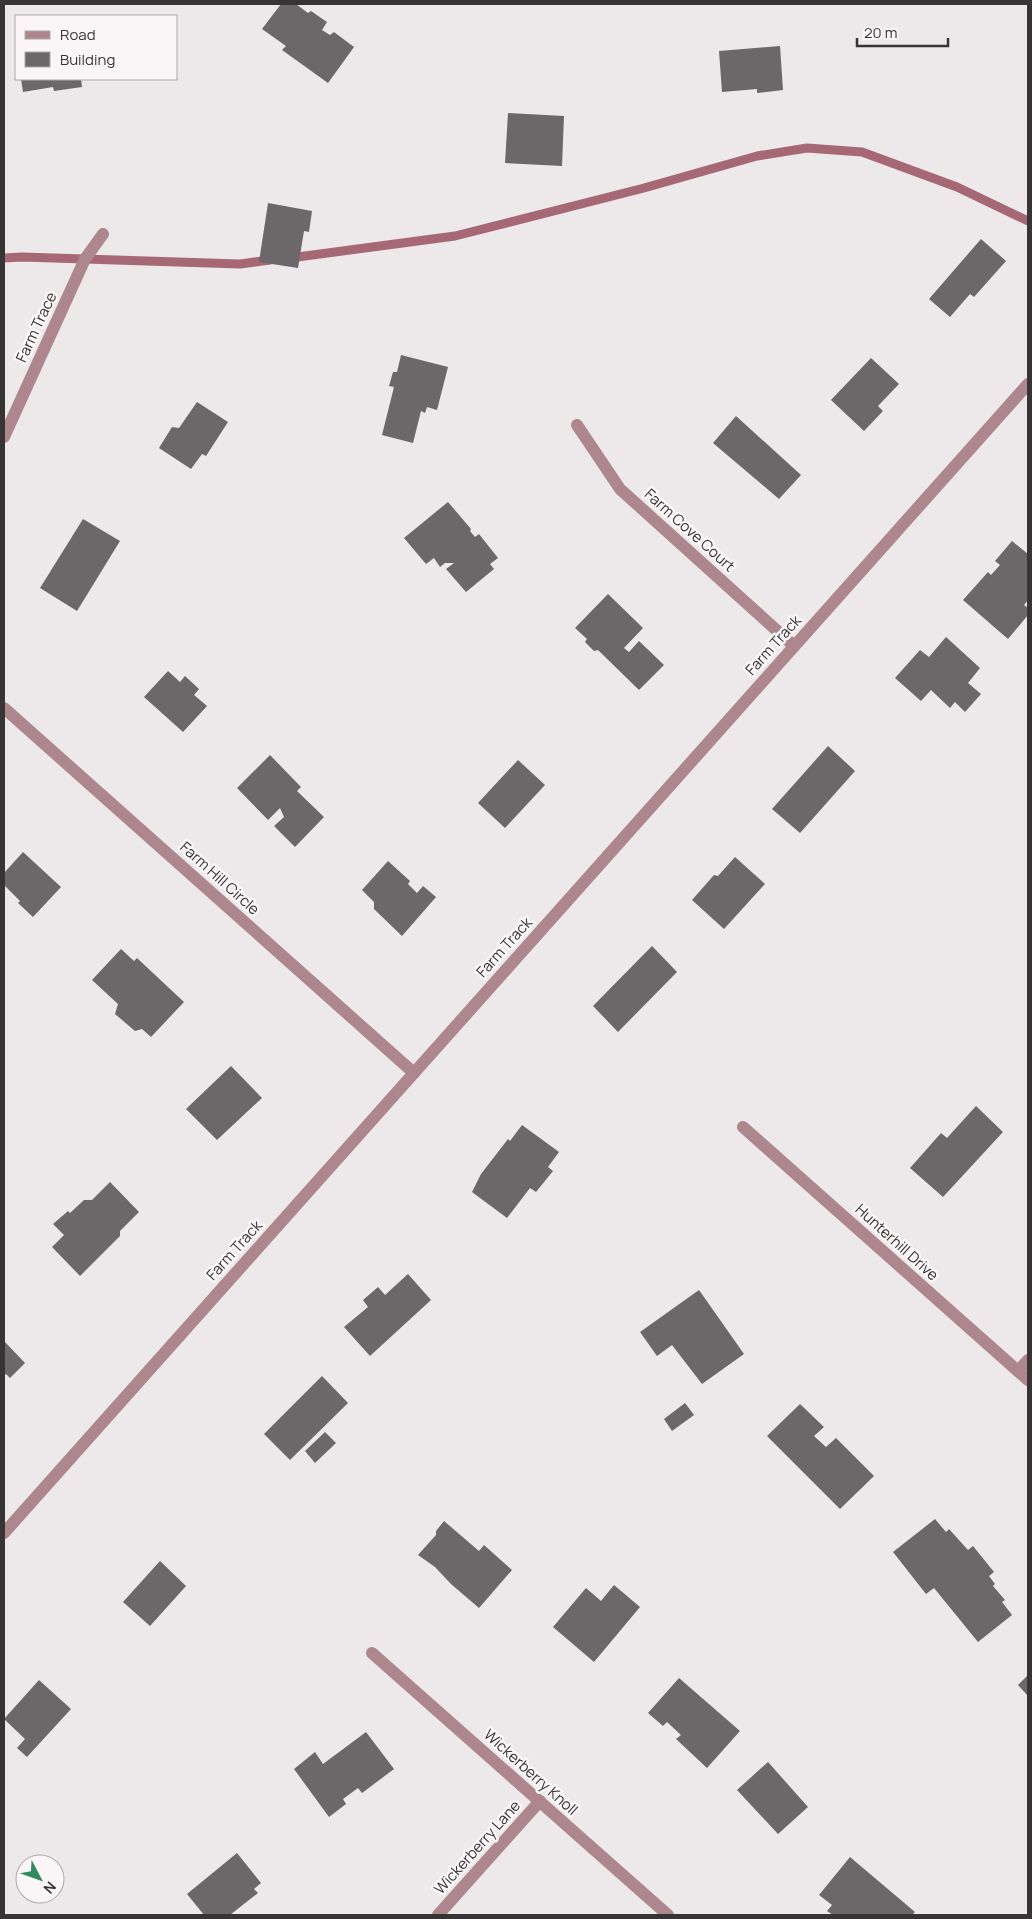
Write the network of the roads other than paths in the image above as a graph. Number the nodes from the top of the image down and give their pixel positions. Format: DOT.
graph roads {
  1 [pos="103,234"];
  2 [pos="1028,384"];
  3 [pos="577,425"];
  4 [pos="4,437"];
  5 [pos="794,646"];
  6 [pos="4,708"];
  7 [pos="414,1073"];
  8 [pos="743,1127"];
  9 [pos="1028,1360"];
  10 [pos="1018,1371"];
  11 [pos="1028,1380"];
  12 [pos="4,1533"];
  13 [pos="372,1653"];
  14 [pos="540,1801"];
  15 [pos="438,1915"];
  16 [pos="668,1915"];
  1 -- 4 [label="street, Farm Trace"];
  2 -- 5 [label="street, Farm Track"];
  3 -- 5 [label="street, Farm Cove Court"];
  5 -- 7 [label="street, Farm Track"];
  6 -- 7 [label="street, Farm Hill Circle"];
  7 -- 12 [label="street, Farm Track"];
  8 -- 10 [label="street, Hunterhill Drive"];
  9 -- 10 [label="street"];
  10 -- 11 [label="street, Hunterhill Drive"];
  13 -- 14 [label="street, Wickerberry Knoll"];
  14 -- 15 [label="street, Wickerberry Lane"];
  14 -- 16 [label="street, Wickerberry Knoll"];
}
